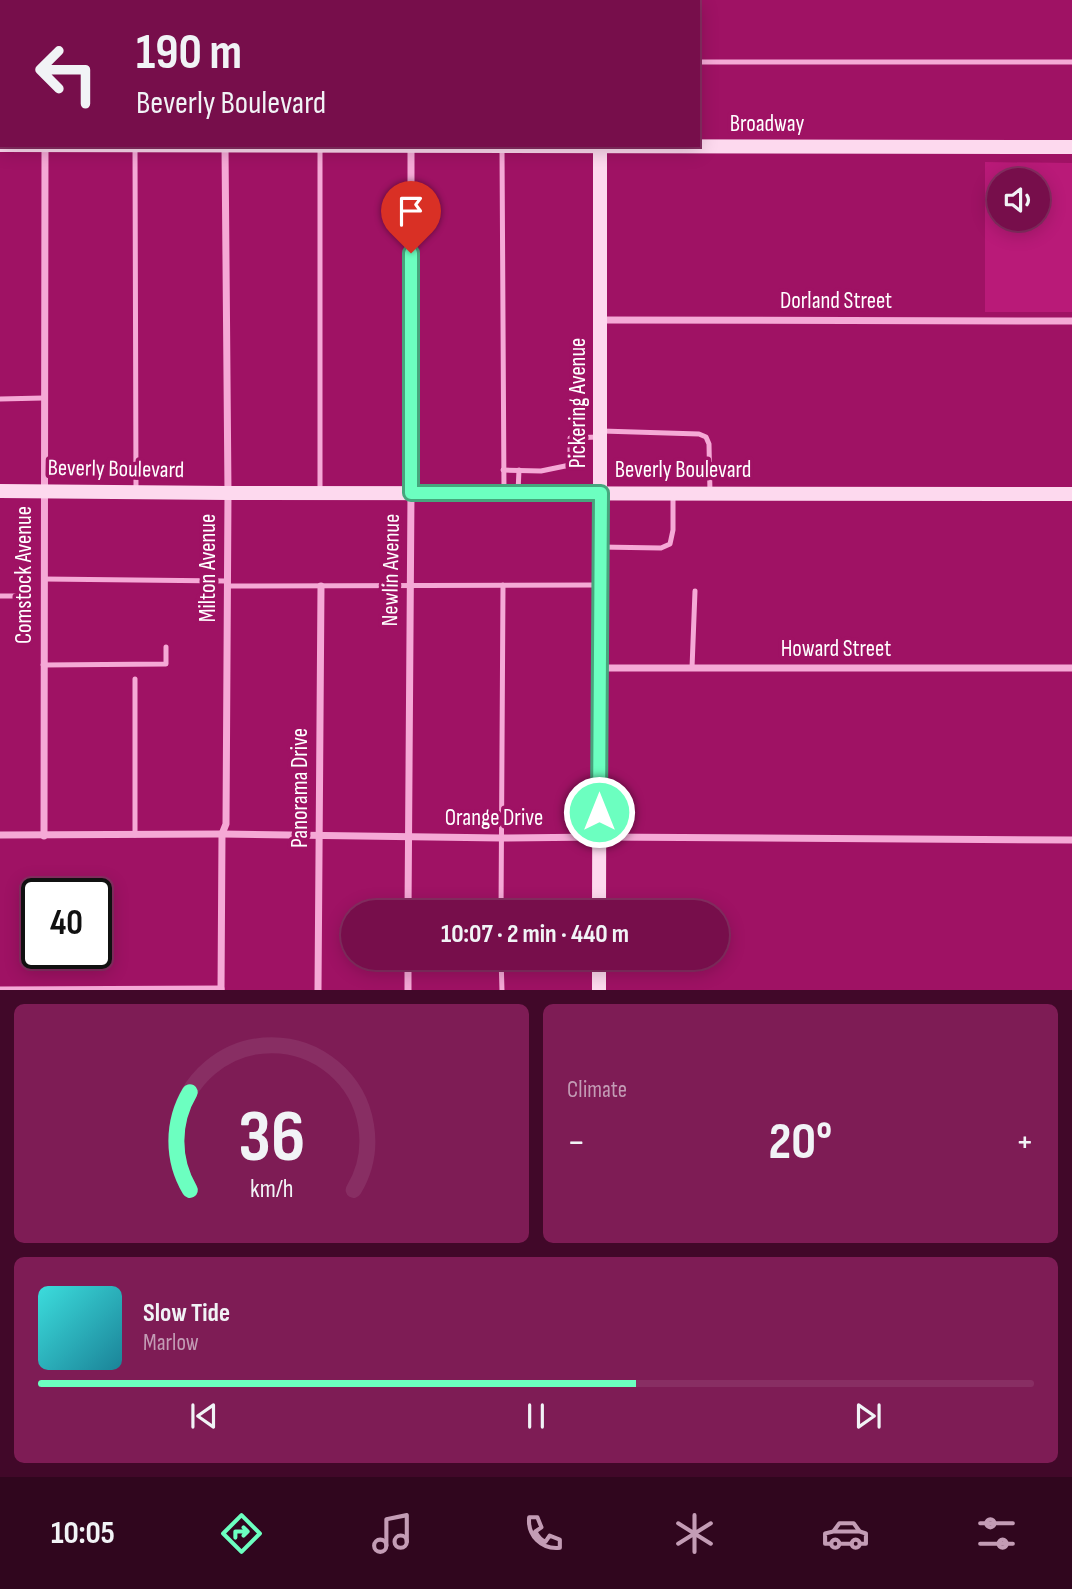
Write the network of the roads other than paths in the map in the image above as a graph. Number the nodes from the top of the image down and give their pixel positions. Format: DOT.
graph roads {
  1 [pos="700,62"];
  2 [pos="1072,62"];
  3 [pos="700,146"];
  4 [pos="45,147"];
  5 [pos="135,147"];
  6 [pos="225,147"];
  7 [pos="320,147"];
  8 [pos="411,147"];
  9 [pos="502,147"];
  10 [pos="600,147"];
  11 [pos="1072,147"];
  12 [pos="600,320"];
  13 [pos="1072,321"];
  14 [pos="43,398"];
  15 [pos="0,400"];
  16 [pos="601,434"];
  17 [pos="503,471"];
  18 [pos="519,471"];
  19 [pos="0,491"];
  20 [pos="43,491"];
  21 [pos="136,491"];
  22 [pos="511,492"];
  23 [pos="320,493"];
  24 [pos="411,493"];
  25 [pos="601,493"];
  26 [pos="673,493"];
  27 [pos="710,493"];
  28 [pos="228,494"];
  29 [pos="1072,494"];
  30 [pos="600,548"];
  31 [pos="43,579"];
  32 [pos="226,583"];
  33 [pos="410,585"];
  34 [pos="503,585"];
  35 [pos="600,585"];
  36 [pos="321,586"];
  37 [pos="695,592"];
  38 [pos="0,596"];
  39 [pos="15,596"];
  40 [pos="166,647"];
  41 [pos="44,665"];
  42 [pos="599,668"];
  43 [pos="692,668"];
  44 [pos="1072,668"];
  45 [pos="135,679"];
  46 [pos="222,834"];
  47 [pos="0,835"];
  48 [pos="135,835"];
  49 [pos="44,836"];
  50 [pos="318,836"];
  51 [pos="407,836"];
  52 [pos="599,836"];
  53 [pos="501,838"];
  54 [pos="1072,840"];
  55 [pos="408,900"];
  56 [pos="501,900"];
  57 [pos="599,900"];
  58 [pos="408,970"];
  59 [pos="502,970"];
  60 [pos="599,970"];
  61 [pos="0,990"];
  62 [pos="221,990"];
  63 [pos="318,990"];
  64 [pos="408,990"];
  65 [pos="502,990"];
  66 [pos="599,990"];
  1 -- 2 [label="lane"];
  3 -- 11 [label="street, Broadway"];
  4 -- 14 [label="street, Comstock Avenue"];
  5 -- 21 [label="lane"];
  6 -- 28 [label="street, Milton Avenue"];
  7 -- 23 [label="lane"];
  8 -- 24 [label="street, Newlin Avenue"];
  9 -- 17 [label="lane"];
  10 -- 12 [label="street, Pickering Avenue"];
  12 -- 13 [label="street, Dorland Street"];
  12 -- 16 [label="street, Pickering Avenue"];
  14 -- 15 [label="lane"];
  14 -- 20 [label="street, Comstock Avenue"];
  16 -- 18 [label="lane"];
  16 -- 25 [label="street, Pickering Avenue"];
  16 -- 27 [label="lane"];
  17 -- 18 [label="lane"];
  17 -- 22 [label="lane"];
  18 -- 22 [label="lane"];
  19 -- 20 [label="street, Beverly Boulevard"];
  20 -- 21 [label="street, Beverly Boulevard"];
  20 -- 31 [label="street, Comstock Avenue"];
  21 -- 28 [label="street, Beverly Boulevard"];
  22 -- 24 [label="street, Beverly Boulevard"];
  22 -- 25 [label="street, Beverly Boulevard"];
  23 -- 24 [label="street, Beverly Boulevard"];
  23 -- 28 [label="street, Beverly Boulevard"];
  24 -- 33 [label="street, Newlin Avenue"];
  25 -- 26 [label="street, Beverly Boulevard"];
  25 -- 30 [label="street, Pickering Avenue"];
  26 -- 27 [label="street, Beverly Boulevard"];
  26 -- 30 [label="lane"];
  27 -- 29 [label="street, Beverly Boulevard"];
  28 -- 32 [label="street, Milton Avenue"];
  30 -- 35 [label="street, Pickering Avenue"];
  31 -- 32 [label="lane"];
  31 -- 41 [label="street, Comstock Avenue"];
  32 -- 36 [label="lane"];
  32 -- 46 [label="street, Milton Avenue"];
  33 -- 34 [label="lane"];
  33 -- 36 [label="lane"];
  33 -- 51 [label="street, Newlin Avenue"];
  34 -- 35 [label="lane"];
  34 -- 53 [label="lane"];
  35 -- 42 [label="street, Pickering Avenue"];
  36 -- 50 [label="street, Panorama Drive"];
  37 -- 43 [label="lane"];
  38 -- 39 [label="lane"];
  40 -- 41 [label="lane"];
  41 -- 49 [label="street, Comstock Avenue"];
  42 -- 43 [label="street, Howard Street"];
  42 -- 52 [label="street, Pickering Avenue"];
  43 -- 44 [label="street, Howard Street"];
  45 -- 48 [label="lane"];
  46 -- 48 [label="street, Orange Drive"];
  46 -- 50 [label="street, Orange Drive"];
  46 -- 62 [label="street, Milton Avenue"];
  47 -- 49 [label="street, Orange Drive"];
  48 -- 49 [label="street, Orange Drive"];
  50 -- 51 [label="street, Orange Drive"];
  50 -- 63 [label="street, Panorama Drive"];
  51 -- 53 [label="street, Orange Drive"];
  51 -- 55 [label="street, Newlin Avenue"];
  52 -- 53 [label="street, Orange Drive"];
  52 -- 54 [label="street, Orange Drive"];
  52 -- 57 [label="street, Pickering Avenue"];
  53 -- 56 [label="lane"];
  58 -- 64 [label="street"];
  59 -- 65 [label="lane"];
  60 -- 66 [label="street"];
  61 -- 62 [label="street"];
}
